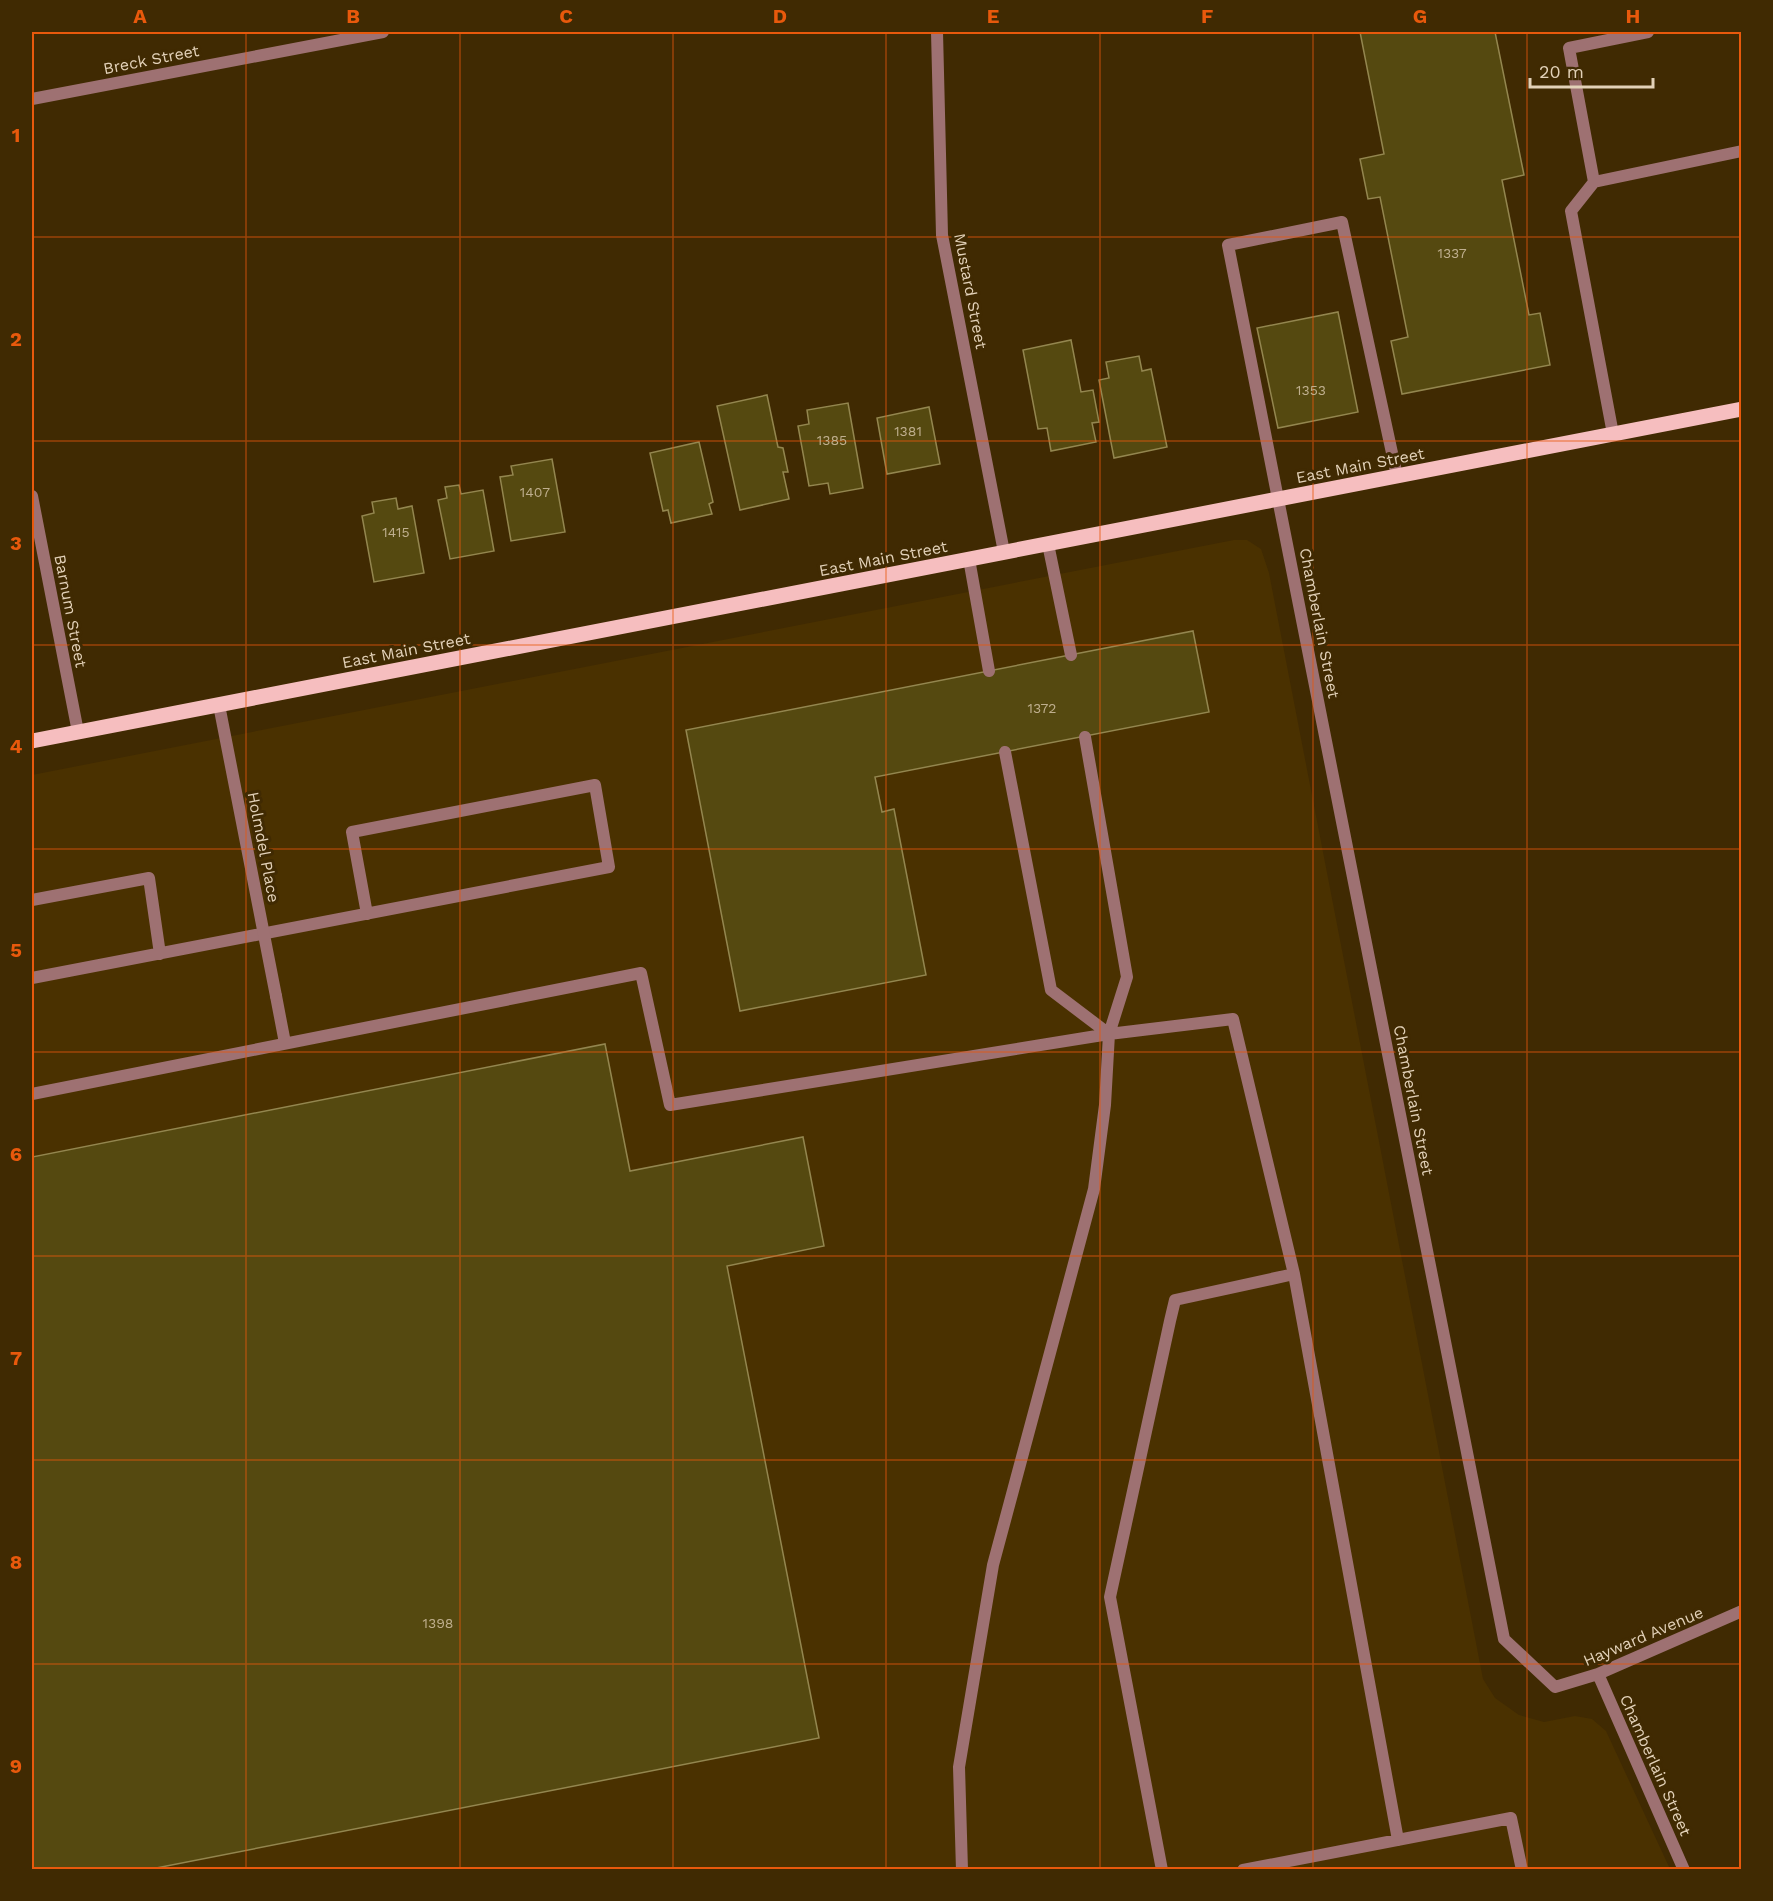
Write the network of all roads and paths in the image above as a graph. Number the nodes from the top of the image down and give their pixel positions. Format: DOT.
graph roads {
  1 [pos="383,32"];
  2 [pos="937,32"];
  3 [pos="1648,32"];
  4 [pos="32,99"];
  5 [pos="1742,151"];
  6 [pos="1594,182"];
  7 [pos="1742,409"];
  8 [pos="1613,434"];
  9 [pos="1396,476"];
  10 [pos="32,496"];
  11 [pos="1278,499"];
  12 [pos="1048,544"];
  13 [pos="1004,552"];
  14 [pos="969,559"];
  15 [pos="1071,655"];
  16 [pos="989,671"];
  17 [pos="219,705"];
  18 [pos="78,732"];
  19 [pos="1084,737"];
  20 [pos="32,741"];
  21 [pos="1005,752"];
  22 [pos="32,900"];
  23 [pos="367,914"];
  24 [pos="264,934"];
  25 [pos="160,954"];
  26 [pos="32,978"];
  27 [pos="1109,1034"];
  28 [pos="285,1043"];
  29 [pos="32,1094"];
  30 [pos="1294,1274"];
  31 [pos="1742,1611"];
  32 [pos="1598,1674"];
  33 [pos="1555,1687"];
  34 [pos="1398,1840"];
  35 [pos="962,1869"];
  36 [pos="1162,1869"];
  37 [pos="1243,1869"];
  38 [pos="1522,1869"];
  39 [pos="1684,1869"];
  1 -- 4 [label="street, Breck Street"];
  2 -- 13 [label="street, Mustard Street"];
  3 -- 6 [label="street"];
  5 -- 6 [label="street"];
  6 -- 8 [label="street"];
  7 -- 8 [label="main road, East Main Street"];
  8 -- 9 [label="main road, East Main Street"];
  9 -- 11 [label="main road, East Main Street"];
  9 -- 11 [label="street, Chamberlain Street"];
  10 -- 18 [label="street, Barnum Street"];
  11 -- 12 [label="main road, East Main Street"];
  11 -- 33 [label="street, Chamberlain Street"];
  12 -- 13 [label="main road, East Main Street"];
  12 -- 15 [label="street"];
  13 -- 14 [label="main road, East Main Street"];
  14 -- 16 [label="street"];
  14 -- 17 [label="main road, East Main Street"];
  17 -- 18 [label="main road, East Main Street"];
  17 -- 24 [label="street, Holmdel Place"];
  18 -- 20 [label="main road, East Main Street"];
  19 -- 27 [label="street"];
  21 -- 27 [label="street"];
  22 -- 25 [label="street"];
  23 -- 23 [label="street"];
  23 -- 24 [label="street"];
  24 -- 25 [label="street"];
  24 -- 28 [label="street, Holmdel Place"];
  25 -- 26 [label="street"];
  27 -- 28 [label="street"];
  27 -- 30 [label="street"];
  27 -- 35 [label="street"];
  28 -- 29 [label="street"];
  30 -- 34 [label="street"];
  30 -- 36 [label="street"];
  31 -- 32 [label="street, Hayward Avenue"];
  32 -- 33 [label="street, Hayward Avenue"];
  32 -- 39 [label="street, Chamberlain Street"];
  34 -- 37 [label="street"];
  34 -- 38 [label="street"];
}
